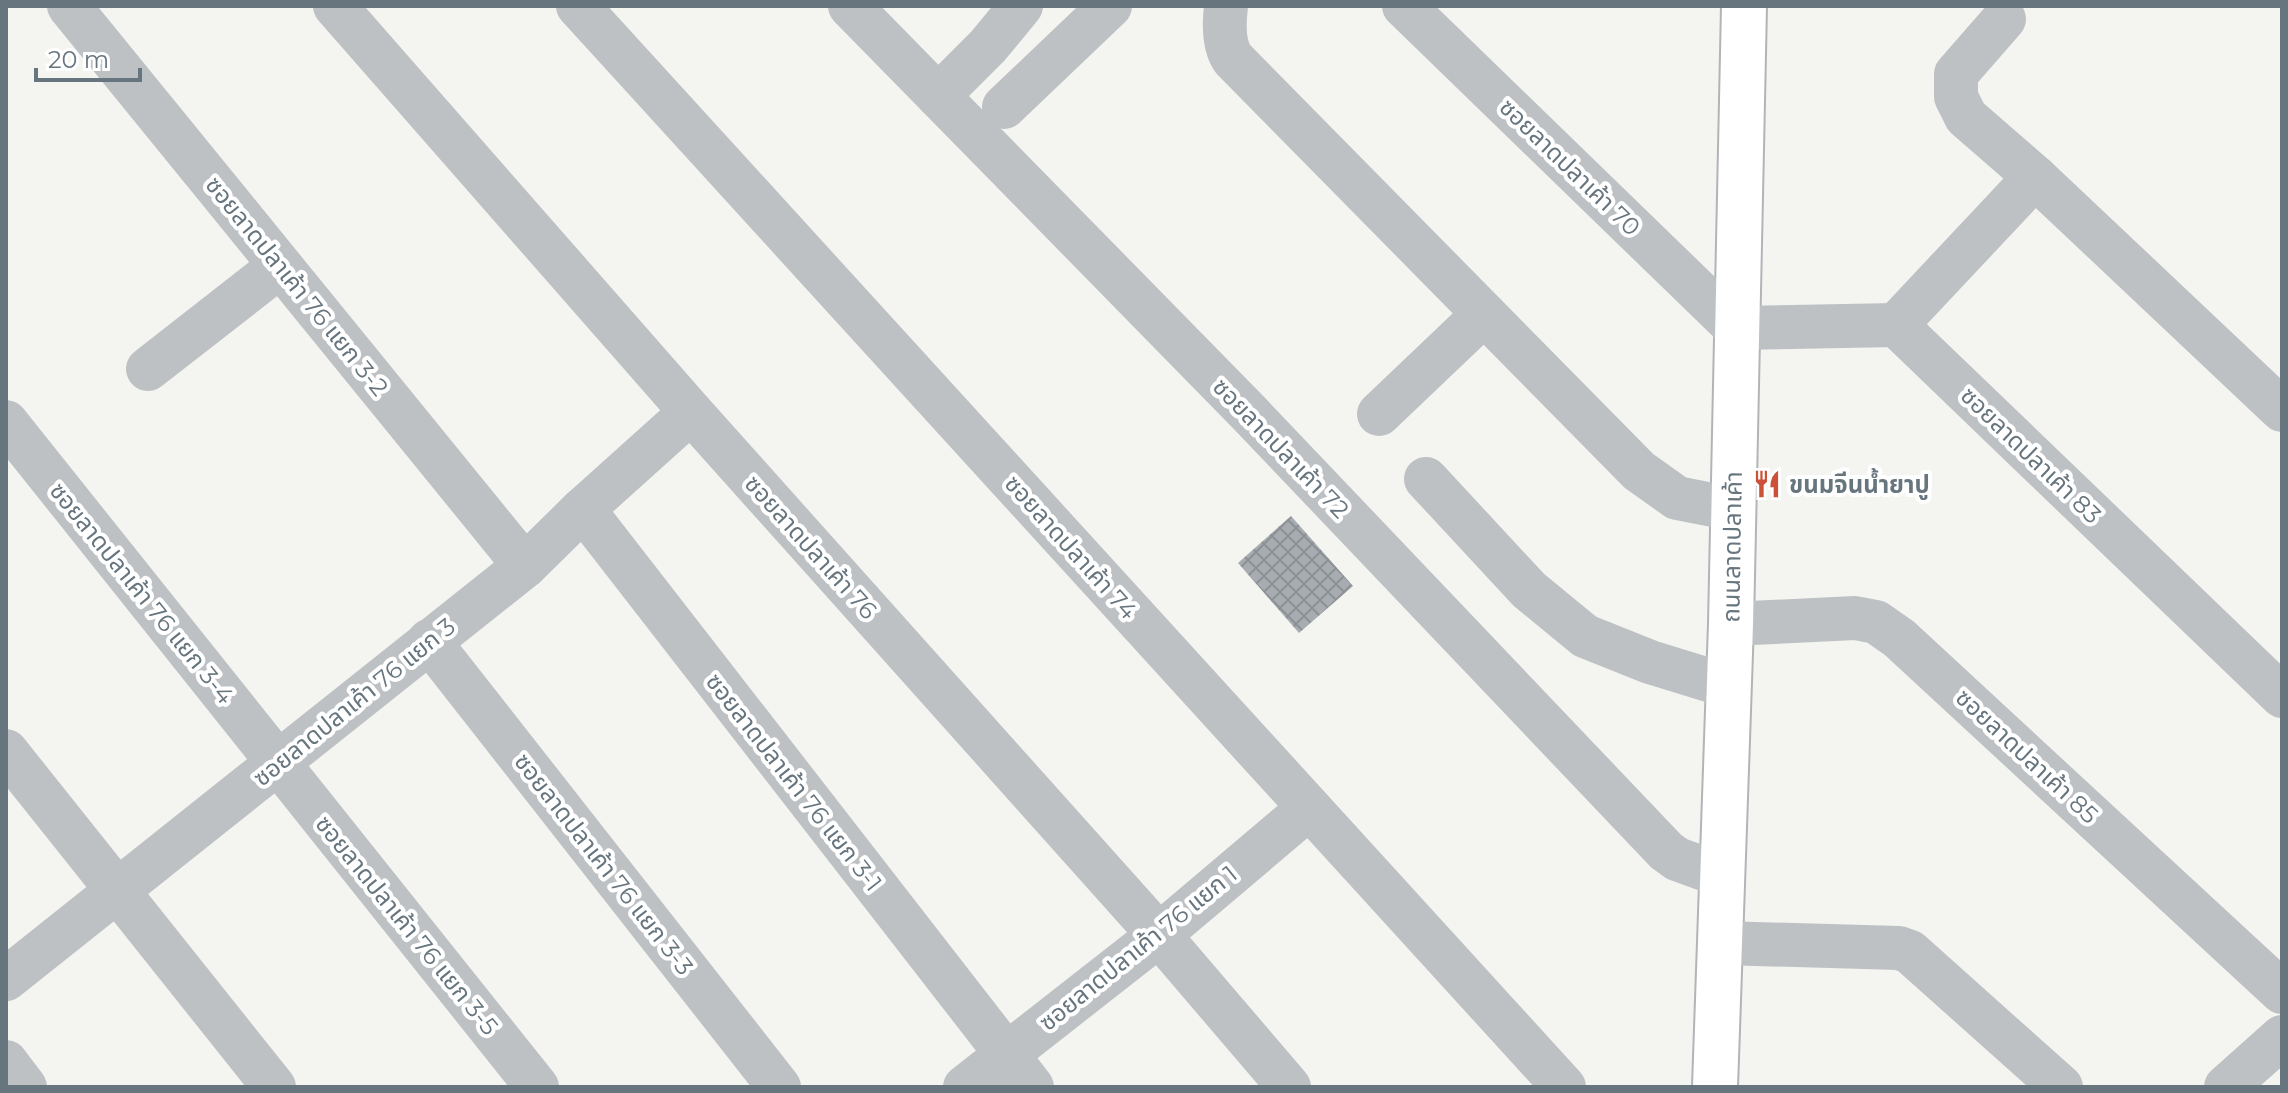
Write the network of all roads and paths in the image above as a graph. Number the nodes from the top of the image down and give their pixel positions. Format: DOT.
graph roads {
  1 [pos="69,6"];
  2 [pos="335,6"];
  3 [pos="578,6"];
  4 [pos="850,6"];
  5 [pos="1021,6"];
  6 [pos="1110,6"];
  7 [pos="1226,6"];
  8 [pos="1404,6"];
  9 [pos="1744,6"];
  10 [pos="2004,19"];
  11 [pos="938,96"];
  12 [pos="1004,107"];
  13 [pos="2035,177"];
  14 [pos="280,266"];
  15 [pos="1484,314"];
  16 [pos="1896,325"];
  17 [pos="1736,328"];
  18 [pos="148,369"];
  19 [pos="2282,410"];
  20 [pos="691,412"];
  21 [pos="1379,414"];
  22 [pos="6,422"];
  23 [pos="1426,479"];
  24 [pos="583,509"];
  25 [pos="1733,509"];
  26 [pos="525,566"];
  27 [pos="1731,624"];
  28 [pos="429,641"];
  29 [pos="1728,686"];
  30 [pos="2282,696"];
  31 [pos="6,751"];
  32 [pos="278,764"];
  33 [pos="1309,808"];
  34 [pos="1721,875"];
  35 [pos="117,888"];
  36 [pos="1159,935"];
  37 [pos="1721,943"];
  38 [pos="6,979"];
  39 [pos="2282,992"];
  40 [pos="2282,1037"];
  41 [pos="6,1062"];
  42 [pos="1019,1071"];
  43 [pos="25,1087"];
  44 [pos="274,1087"];
  45 [pos="537,1087"];
  46 [pos="779,1087"];
  47 [pos="965,1087"];
  48 [pos="1289,1087"];
  49 [pos="1564,1087"];
  50 [pos="1715,1087"];
  51 [pos="2061,1087"];
  52 [pos="2226,1087"];
  1 -- 14 [label="street, ซอยลาดปลาเค้า 76 แยก 3-2"];
  2 -- 20 [label="street, ซอยลาดปลาเค้า 76"];
  3 -- 33 [label="street, ซอยลาดปลาเค้า 74"];
  4 -- 11 [label="street, ซอยลาดปลาเค้า 72"];
  5 -- 11 [label="street"];
  6 -- 12 [label="street"];
  7 -- 15 [label="street"];
  8 -- 17 [label="street, ซอยลาดปลาเค้า 70"];
  9 -- 17 [label="main road, ถนนลาดปลาเค้า"];
  10 -- 13 [label="street"];
  11 -- 34 [label="street, ซอยลาดปลาเค้า 72"];
  13 -- 16 [label="street"];
  13 -- 19 [label="street"];
  14 -- 18 [label="street"];
  14 -- 26 [label="street, ซอยลาดปลาเค้า 76 แยก 3-2"];
  15 -- 21 [label="street"];
  15 -- 25 [label="street"];
  16 -- 17 [label="street"];
  16 -- 30 [label="street, ซอยลาดปลาเค้า 83"];
  17 -- 25 [label="main road, ถนนลาดปลาเค้า"];
  20 -- 24 [label="street, ซอยลาดปลาเค้า 76 แยก 3"];
  20 -- 36 [label="street, ซอยลาดปลาเค้า 76"];
  22 -- 32 [label="street, ซอยลาดปลาเค้า 76 แยก 3-4"];
  23 -- 29 [label="street"];
  24 -- 26 [label="street, ซอยลาดปลาเค้า 76 แยก 3"];
  24 -- 42 [label="street, ซอยลาดปลาเค้า 76 แยก 3-1"];
  25 -- 27 [label="main road, ถนนลาดปลาเค้า"];
  26 -- 28 [label="street, ซอยลาดปลาเค้า 76 แยก 3"];
  27 -- 29 [label="main road, ถนนลาดปลาเค้า"];
  27 -- 39 [label="street, ซอยลาดปลาเค้า 85"];
  28 -- 32 [label="street, ซอยลาดปลาเค้า 76 แยก 3"];
  28 -- 46 [label="street, ซอยลาดปลาเค้า 76 แยก 3-3"];
  29 -- 34 [label="main road, ถนนลาดปลาเค้า"];
  31 -- 35 [label="street"];
  32 -- 35 [label="street, ซอยลาดปลาเค้า 76 แยก 3"];
  32 -- 45 [label="street, ซอยลาดปลาเค้า 76 แยก 3-5"];
  33 -- 36 [label="street, ซอยลาดปลาเค้า 76 แยก 1"];
  33 -- 49 [label="street, ซอยลาดปลาเค้า 74"];
  34 -- 37 [label="main road, ถนนลาดปลาเค้า"];
  35 -- 38 [label="street, ซอยลาดปลาเค้า 76 แยก 3"];
  35 -- 44 [label="street"];
  36 -- 42 [label="street, ซอยลาดปลาเค้า 76 แยก 1"];
  36 -- 48 [label="street, ซอยลาดปลาเค้า 76"];
  37 -- 50 [label="main road, ถนนลาดปลาเค้า"];
  37 -- 51 [label="street"];
  40 -- 52 [label="street"];
  41 -- 43 [label="street"];
  42 -- 47 [label="street, ซอยลาดปลาเค้า 76 แยก 1"];
}
